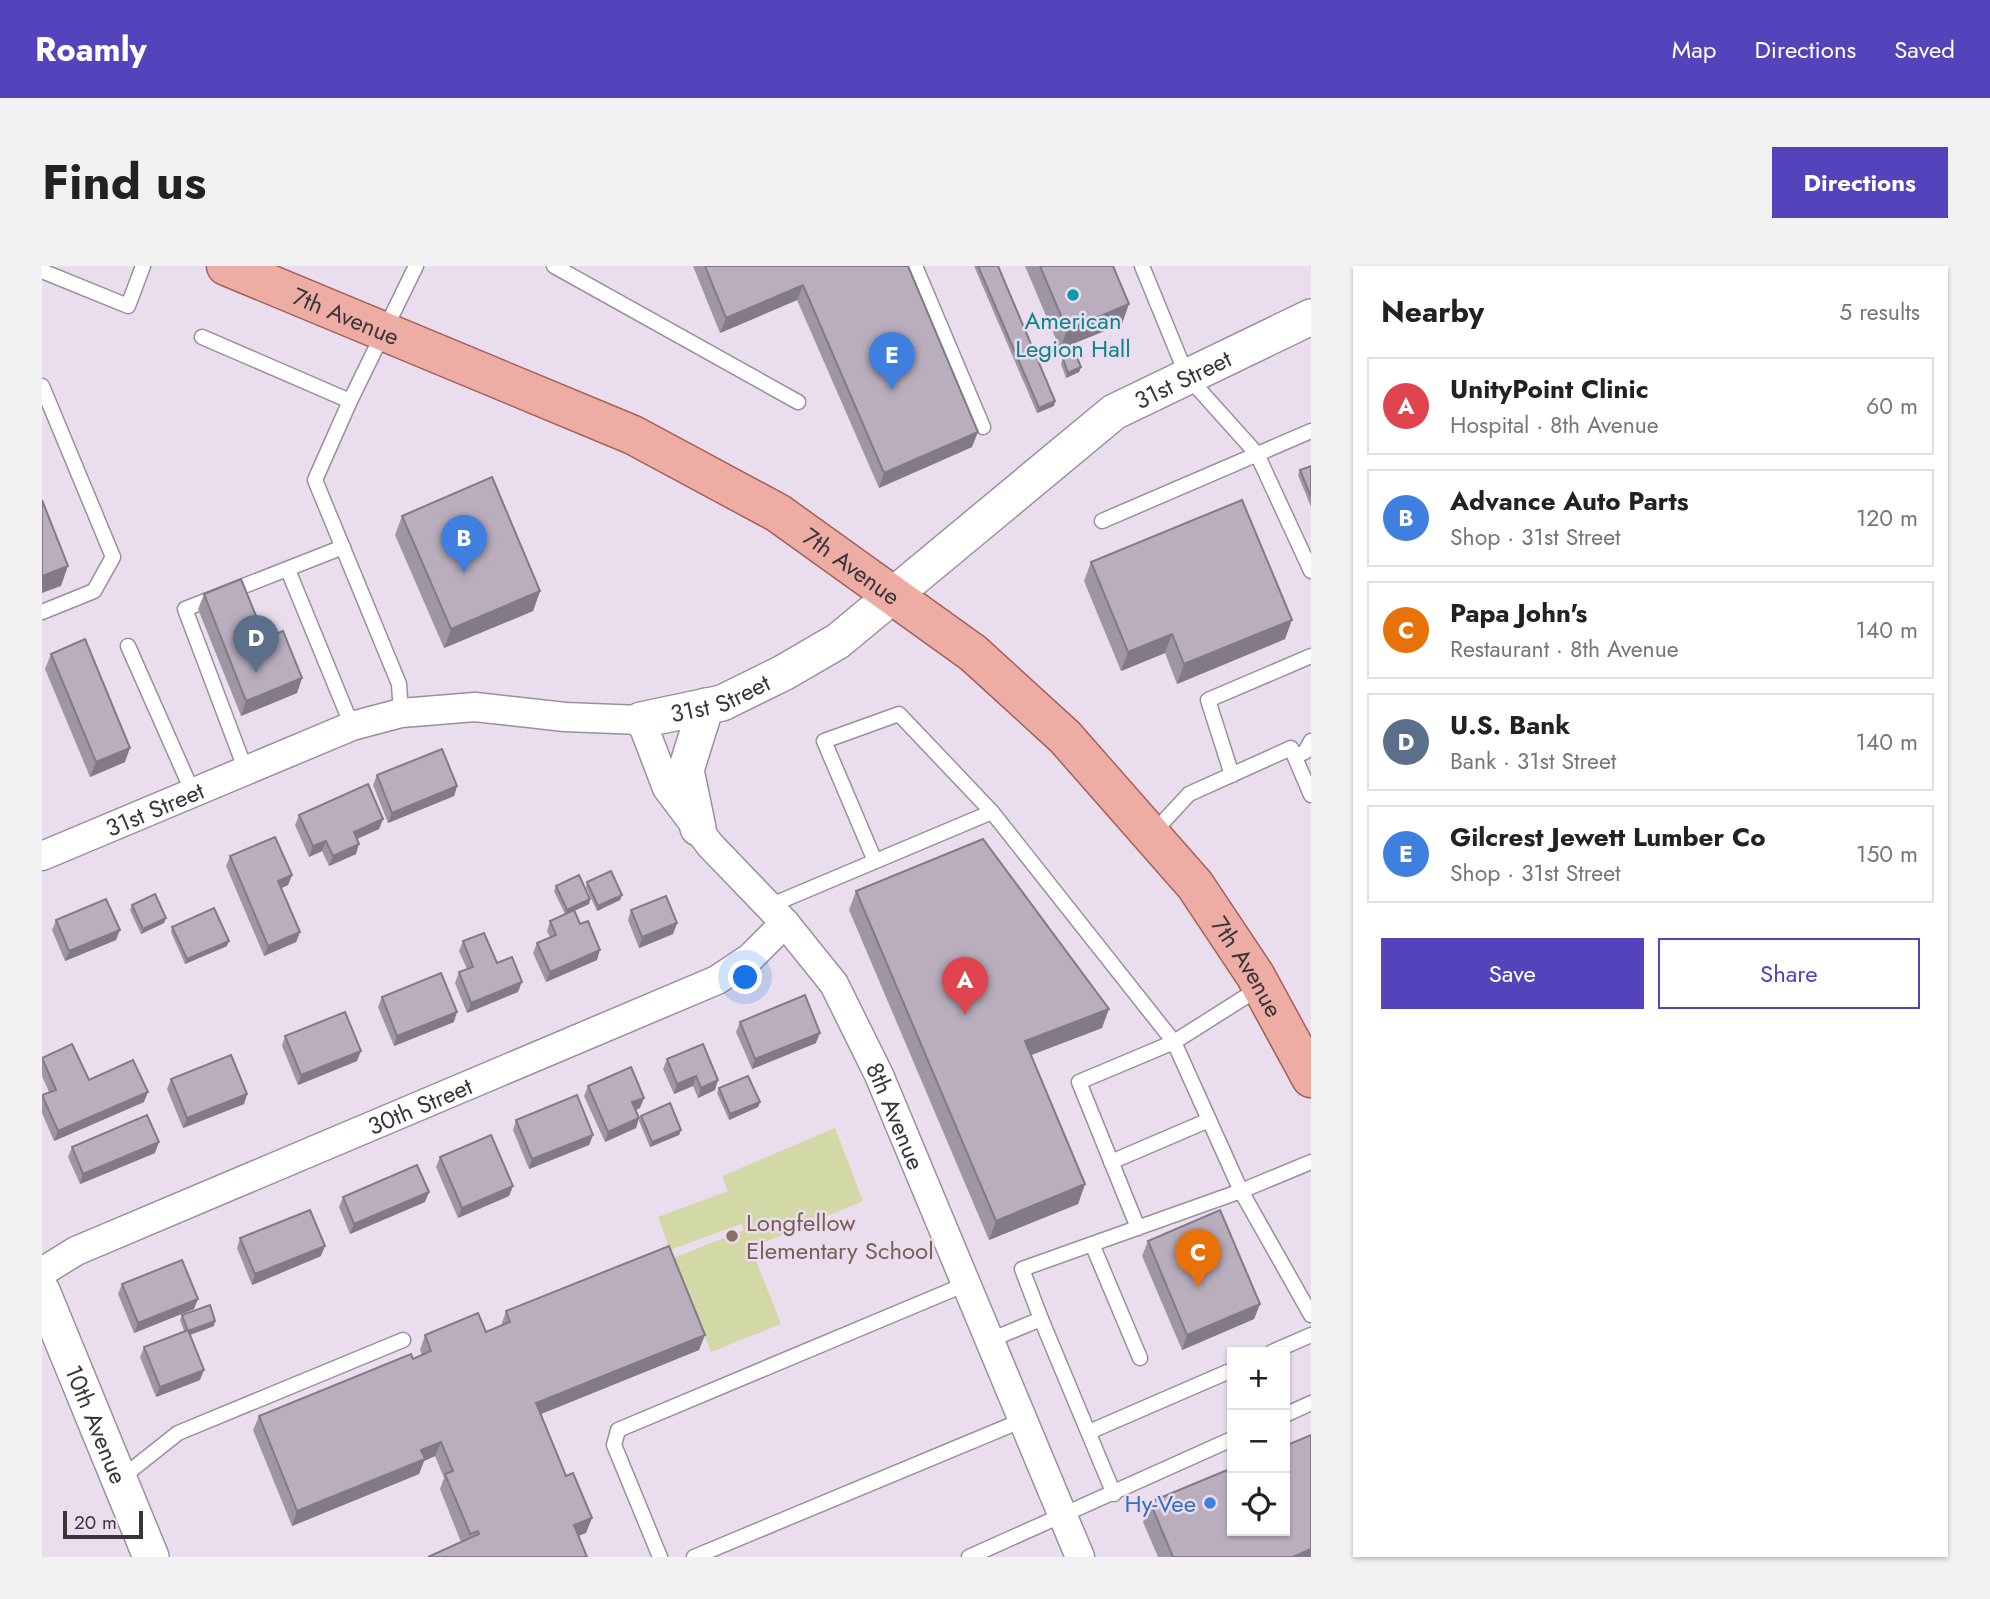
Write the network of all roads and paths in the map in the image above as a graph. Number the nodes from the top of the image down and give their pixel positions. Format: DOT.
graph roads {
  1 [pos="143,266"];
  2 [pos="226,266"];
  3 [pos="416,266"];
  4 [pos="554,266"];
  5 [pos="915,266"];
  6 [pos="1142,266"];
  7 [pos="42,271"];
  8 [pos="1311,317"];
  9 [pos="384,332"];
  10 [pos="202,337"];
  11 [pos="1187,376"];
  12 [pos="42,386"];
  13 [pos="351,401"];
  14 [pos="798,402"];
  15 [pos="983,427"];
  16 [pos="1311,431"];
  17 [pos="1257,454"];
  18 [pos="1102,521"];
  19 [pos="344,547"];
  20 [pos="288,570"];
  21 [pos="1311,571"];
  22 [pos="891,593"];
  23 [pos="42,612"];
  24 [pos="128,646"];
  25 [pos="1311,656"];
  26 [pos="706,706"];
  27 [pos="401,713"];
  28 [pos="641,720"];
  29 [pos="352,726"];
  30 [pos="1305,751"];
  31 [pos="246,771"];
  32 [pos="1232,775"];
  33 [pos="193,793"];
  34 [pos="1311,794"];
  35 [pos="992,812"];
  36 [pos="698,828"];
  37 [pos="1153,833"];
  38 [pos="42,856"];
  39 [pos="875,861"];
  40 [pos="777,915"];
  41 [pos="1261,987"];
  42 [pos="1174,1042"];
  43 [pos="1308,1064"];
  44 [pos="1209,1120"];
  45 [pos="1111,1162"];
  46 [pos="1311,1162"];
  47 [pos="1241,1191"];
  48 [pos="1138,1228"];
  49 [pos="1092,1244"];
  50 [pos="42,1272"];
  51 [pos="966,1284"];
  52 [pos="42,1291"];
  53 [pos="1311,1315"];
  54 [pos="1041,1319"];
  55 [pos="1311,1335"];
  56 [pos="403,1340"];
  57 [pos="990,1340"];
  58 [pos="1283,1347"];
  59 [pos="1140,1358"];
  60 [pos="1227,1372"];
  61 [pos="1311,1403"];
  62 [pos="1290,1413"];
  63 [pos="1023,1420"];
  64 [pos="1089,1432"];
  65 [pos="1227,1441"];
  66 [pos="119,1480"];
  67 [pos="1114,1494"];
  68 [pos="1063,1515"];
  69 [pos="151,1557"];
  70 [pos="660,1557"];
  71 [pos="694,1557"];
  72 [pos="969,1557"];
  73 [pos="1080,1557"];
  1 -- 7 [label="lane"];
  2 -- 9 [label="main road, 7th Avenue"];
  3 -- 9 [label="lane"];
  4 -- 14 [label="lane"];
  5 -- 15 [label="lane"];
  6 -- 11 [label="lane"];
  8 -- 11 [label="street, 31st Street"];
  9 -- 13 [label="lane"];
  9 -- 22 [label="main road, 7th Avenue"];
  10 -- 13 [label="lane"];
  11 -- 17 [label="lane"];
  11 -- 22 [label="street, 31st Street"];
  12 -- 23 [label="lane"];
  13 -- 19 [label="lane"];
  16 -- 17 [label="lane"];
  17 -- 18 [label="lane"];
  17 -- 21 [label="lane"];
  19 -- 20 [label="lane"];
  19 -- 27 [label="lane"];
  20 -- 29 [label="lane"];
  20 -- 31 [label="lane"];
  22 -- 26 [label="street, 31st Street"];
  22 -- 37 [label="main road, 7th Avenue"];
  24 -- 33 [label="lane"];
  25 -- 32 [label="lane"];
  26 -- 28 [label="street, 31st Street"];
  26 -- 36 [label="street"];
  27 -- 28 [label="street, 31st Street"];
  27 -- 29 [label="street, 31st Street"];
  28 -- 36 [label="street, 8th Avenue"];
  29 -- 31 [label="street, 31st Street"];
  30 -- 32 [label="lane"];
  30 -- 34 [label="lane"];
  31 -- 33 [label="street, 31st Street"];
  32 -- 37 [label="lane"];
  33 -- 38 [label="street, 31st Street"];
  35 -- 39 [label="lane"];
  35 -- 39 [label="lane"];
  35 -- 42 [label="lane"];
  36 -- 40 [label="street, 8th Avenue"];
  37 -- 41 [label="main road, 7th Avenue"];
  39 -- 40 [label="lane"];
  40 -- 50 [label="street, 30th Street"];
  40 -- 51 [label="street, 8th Avenue"];
  41 -- 42 [label="lane"];
  41 -- 43 [label="main road, 7th Avenue"];
  42 -- 44 [label="lane"];
  42 -- 45 [label="lane"];
  44 -- 45 [label="lane"];
  44 -- 47 [label="lane"];
  45 -- 48 [label="lane"];
  46 -- 47 [label="lane"];
  47 -- 48 [label="lane"];
  47 -- 53 [label="lane"];
  48 -- 49 [label="lane"];
  49 -- 54 [label="lane"];
  49 -- 59 [label="lane"];
  51 -- 57 [label="street, 8th Avenue"];
  51 -- 70 [label="lane"];
  52 -- 66 [label="street, 10th Avenue"];
  54 -- 57 [label="lane"];
  54 -- 64 [label="lane"];
  55 -- 58 [label="lane"];
  56 -- 66 [label="lane"];
  57 -- 63 [label="street, 8th Avenue"];
  60 -- 64 [label="lane"];
  61 -- 62 [label="lane"];
  63 -- 68 [label="street, 8th Avenue"];
  63 -- 71 [label="lane"];
  64 -- 67 [label="lane"];
  65 -- 67 [label="lane"];
  66 -- 69 [label="street, 10th Avenue"];
  67 -- 68 [label="lane"];
  68 -- 72 [label="lane"];
  68 -- 73 [label="street, 8th Avenue"];
}
